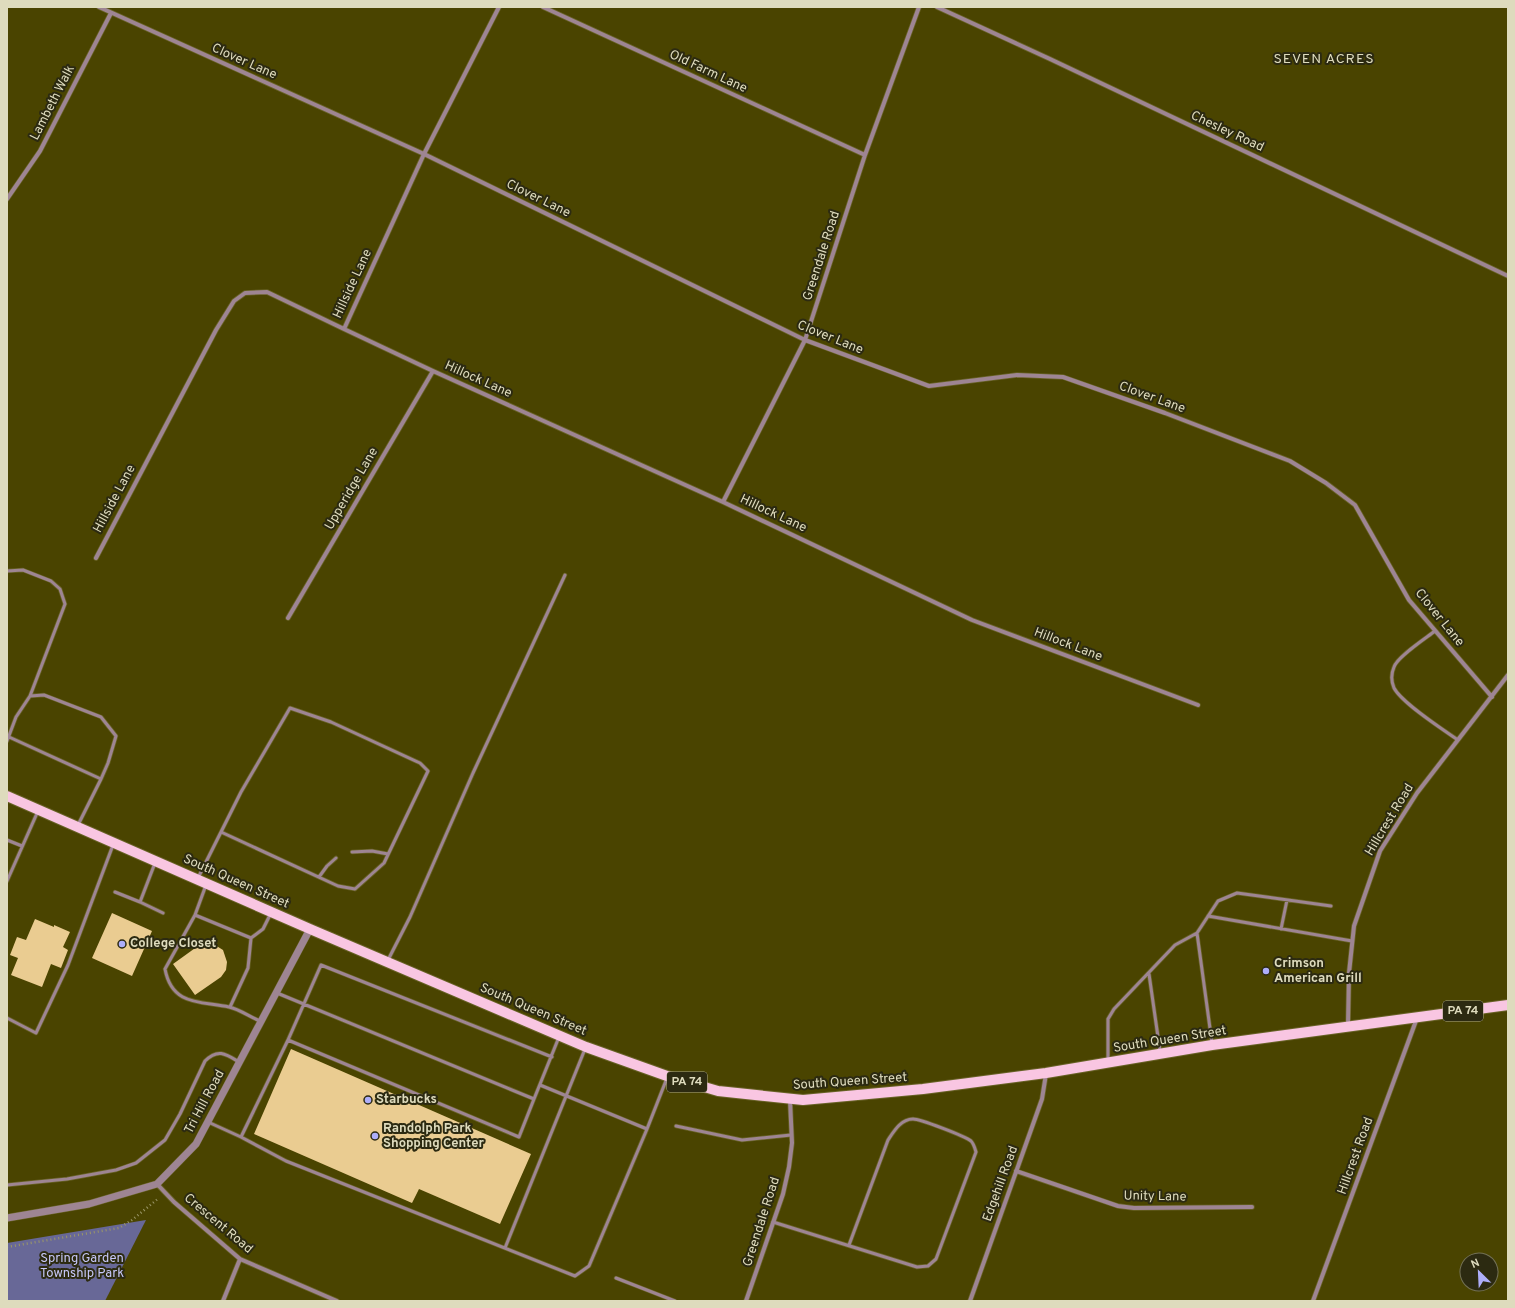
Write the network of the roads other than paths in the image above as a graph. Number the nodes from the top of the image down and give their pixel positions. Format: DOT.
graph roads {
  1 [pos="99,7"];
  2 [pos="499,7"];
  3 [pos="543,7"];
  4 [pos="919,7"];
  5 [pos="936,7"];
  6 [pos="111,13"];
  7 [pos="424,154"];
  8 [pos="865,155"];
  9 [pos="7,199"];
  10 [pos="1508,276"];
  11 [pos="344,329"];
  12 [pos="804,340"];
  13 [pos="432,370"];
  14 [pos="723,502"];
  15 [pos="96,558"];
  16 [pos="7,571"];
  17 [pos="565,575"];
  18 [pos="288,618"];
  19 [pos="1435,631"];
  20 [pos="1508,675"];
  21 [pos="30,696"];
  22 [pos="1492,697"];
  23 [pos="1198,705"];
  24 [pos="9,737"];
  25 [pos="1458,740"];
  26 [pos="7,741"];
  27 [pos="101,779"];
  28 [pos="7,796"];
  29 [pos="39,810"];
  30 [pos="77,827"];
  31 [pos="221,832"];
  32 [pos="7,840"];
  33 [pos="114,843"];
  34 [pos="22,846"];
  35 [pos="352,852"];
  36 [pos="388,854"];
  37 [pos="336,858"];
  38 [pos="156,861"];
  39 [pos="319,877"];
  40 [pos="7,881"];
  41 [pos="202,881"];
  42 [pos="115,892"];
  43 [pos="1287,900"];
  44 [pos="140,902"];
  45 [pos="1331,906"];
  46 [pos="271,912"];
  47 [pos="162,913"];
  48 [pos="196,915"];
  49 [pos="1208,916"];
  50 [pos="310,928"];
  51 [pos="1282,929"];
  52 [pos="1197,933"];
  53 [pos="251,938"];
  54 [pos="1352,941"];
  55 [pos="387,961"];
  56 [pos="1149,974"];
  57 [pos="277,993"];
  58 [pos="304,1004"];
  59 [pos="1508,1004"];
  60 [pos="230,1007"];
  61 [pos="7,1018"];
  62 [pos="1417,1018"];
  63 [pos="261,1022"];
  64 [pos="1348,1026"];
  65 [pos="560,1035"];
  66 [pos="288,1040"];
  67 [pos="1212,1045"];
  68 [pos="586,1047"];
  69 [pos="1160,1053"];
  70 [pos="552,1057"];
  71 [pos="240,1062"];
  72 [pos="1108,1063"];
  73 [pos="1046,1073"];
  74 [pos="667,1076"];
  75 [pos="540,1085"];
  76 [pos="566,1096"];
  77 [pos="534,1099"];
  78 [pos="790,1100"];
  79 [pos="208,1122"];
  80 [pos="676,1126"];
  81 [pos="647,1129"];
  82 [pos="791,1135"];
  83 [pos="241,1137"];
  84 [pos="1016,1171"];
  85 [pos="157,1184"];
  86 [pos="7,1185"];
  87 [pos="1252,1207"];
  88 [pos="7,1218"];
  89 [pos="774,1222"];
  90 [pos="849,1245"];
  91 [pos="505,1248"];
  92 [pos="240,1260"];
  93 [pos="616,1278"];
  94 [pos="223,1301"];
  95 [pos="337,1301"];
  96 [pos="675,1301"];
  97 [pos="746,1301"];
  98 [pos="970,1301"];
  99 [pos="1313,1301"];
  1 -- 6 [label="street, Clover Lane"];
  2 -- 7 [label="street, Hillside Lane"];
  3 -- 8 [label="street, Old Farm Lane"];
  4 -- 8 [label="street, Greendale Road"];
  5 -- 10 [label="street, Chesley Road"];
  6 -- 7 [label="street, Clover Lane"];
  6 -- 9 [label="street, Lambeth Walk"];
  7 -- 11 [label="street, Hillside Lane"];
  7 -- 12 [label="street, Clover Lane"];
  8 -- 12 [label="street, Greendale Road"];
  11 -- 13 [label="street, Hillock Lane"];
  11 -- 15 [label="street, Hillside Lane"];
  12 -- 14 [label="street, Greendale Road"];
  12 -- 19 [label="street, Clover Lane"];
  13 -- 14 [label="street, Hillock Lane"];
  13 -- 18 [label="street, Upperidge Lane"];
  14 -- 23 [label="street, Hillock Lane"];
  16 -- 21 [label="lane"];
  17 -- 55 [label="lane"];
  19 -- 22 [label="street, Clover Lane"];
  19 -- 25 [label="lane"];
  20 -- 22 [label="street, Hillcrest Road"];
  21 -- 24 [label="lane"];
  21 -- 27 [label="lane"];
  22 -- 25 [label="street, Hillcrest Road"];
  24 -- 26 [label="lane"];
  24 -- 27 [label="lane"];
  25 -- 54 [label="street, Hillcrest Road"];
  27 -- 30 [label="lane"];
  28 -- 29 [label="main road, South Queen Street / PA 74"];
  29 -- 30 [label="main road, South Queen Street / PA 74"];
  29 -- 34 [label="lane"];
  30 -- 33 [label="main road, South Queen Street / PA 74"];
  31 -- 36 [label="lane"];
  31 -- 39 [label="lane"];
  31 -- 41 [label="lane"];
  32 -- 34 [label="lane"];
  33 -- 38 [label="main road, South Queen Street / PA 74"];
  33 -- 61 [label="lane"];
  34 -- 40 [label="lane"];
  35 -- 36 [label="lane"];
  36 -- 39 [label="lane"];
  37 -- 39 [label="lane"];
  38 -- 41 [label="main road, South Queen Street / PA 74"];
  38 -- 44 [label="lane"];
  41 -- 46 [label="main road, South Queen Street / PA 74"];
  41 -- 48 [label="lane"];
  42 -- 44 [label="lane"];
  43 -- 45 [label="lane"];
  43 -- 49 [label="lane"];
  43 -- 51 [label="lane"];
  44 -- 47 [label="lane"];
  46 -- 50 [label="main road, South Queen Street / PA 74"];
  46 -- 53 [label="lane"];
  48 -- 53 [label="lane"];
  48 -- 60 [label="lane"];
  49 -- 51 [label="lane"];
  49 -- 52 [label="lane"];
  50 -- 55 [label="main road, South Queen Street / PA 74"];
  50 -- 57 [label="street, Tri Hill Road"];
  51 -- 54 [label="lane"];
  52 -- 56 [label="lane"];
  52 -- 67 [label="lane"];
  53 -- 60 [label="lane"];
  54 -- 64 [label="street, Hillcrest Road"];
  55 -- 65 [label="main road, South Queen Street / PA 74"];
  56 -- 69 [label="lane"];
  56 -- 72 [label="lane"];
  57 -- 58 [label="lane"];
  57 -- 63 [label="street, Tri Hill Road"];
  58 -- 66 [label="lane"];
  58 -- 70 [label="lane"];
  58 -- 77 [label="lane"];
  59 -- 62 [label="main road, South Queen Street / PA 74"];
  60 -- 63 [label="lane"];
  62 -- 64 [label="main road, South Queen Street / PA 74"];
  62 -- 99 [label="street, Hillcrest Road"];
  63 -- 71 [label="street, Tri Hill Road"];
  64 -- 67 [label="main road, South Queen Street / PA 74"];
  65 -- 68 [label="main road, South Queen Street / PA 74"];
  65 -- 70 [label="lane"];
  66 -- 77 [label="lane"];
  66 -- 83 [label="lane"];
  67 -- 69 [label="main road, South Queen Street / PA 74"];
  68 -- 74 [label="main road, South Queen Street / PA 74"];
  68 -- 76 [label="lane"];
  69 -- 72 [label="main road, South Queen Street / PA 74"];
  70 -- 75 [label="lane"];
  71 -- 79 [label="street, Tri Hill Road"];
  71 -- 86 [label="lane"];
  72 -- 73 [label="main road, South Queen Street / PA 74"];
  73 -- 78 [label="main road, South Queen Street / PA 74"];
  73 -- 84 [label="street, Edgehill Road"];
  74 -- 78 [label="main road, South Queen Street / PA 74"];
  74 -- 81 [label="lane"];
  75 -- 76 [label="lane"];
  75 -- 77 [label="lane"];
  76 -- 81 [label="lane"];
  76 -- 91 [label="lane"];
  78 -- 82 [label="street, Greendale Road"];
  79 -- 83 [label="lane"];
  79 -- 85 [label="street, Tri Hill Road"];
  80 -- 82 [label="lane"];
  81 -- 91 [label="lane"];
  82 -- 89 [label="street, Greendale Road"];
  83 -- 91 [label="lane"];
  84 -- 87 [label="street, Unity Lane"];
  84 -- 98 [label="street, Edgehill Road"];
  85 -- 88 [label="street, Tri Hill Road"];
  85 -- 92 [label="street, Crescent Road"];
  89 -- 90 [label="lane"];
  89 -- 97 [label="street, Greendale Road"];
  90 -- 90 [label="lane"];
  92 -- 94 [label="street"];
  92 -- 95 [label="street, Crescent Road"];
  93 -- 96 [label="lane"];
}
